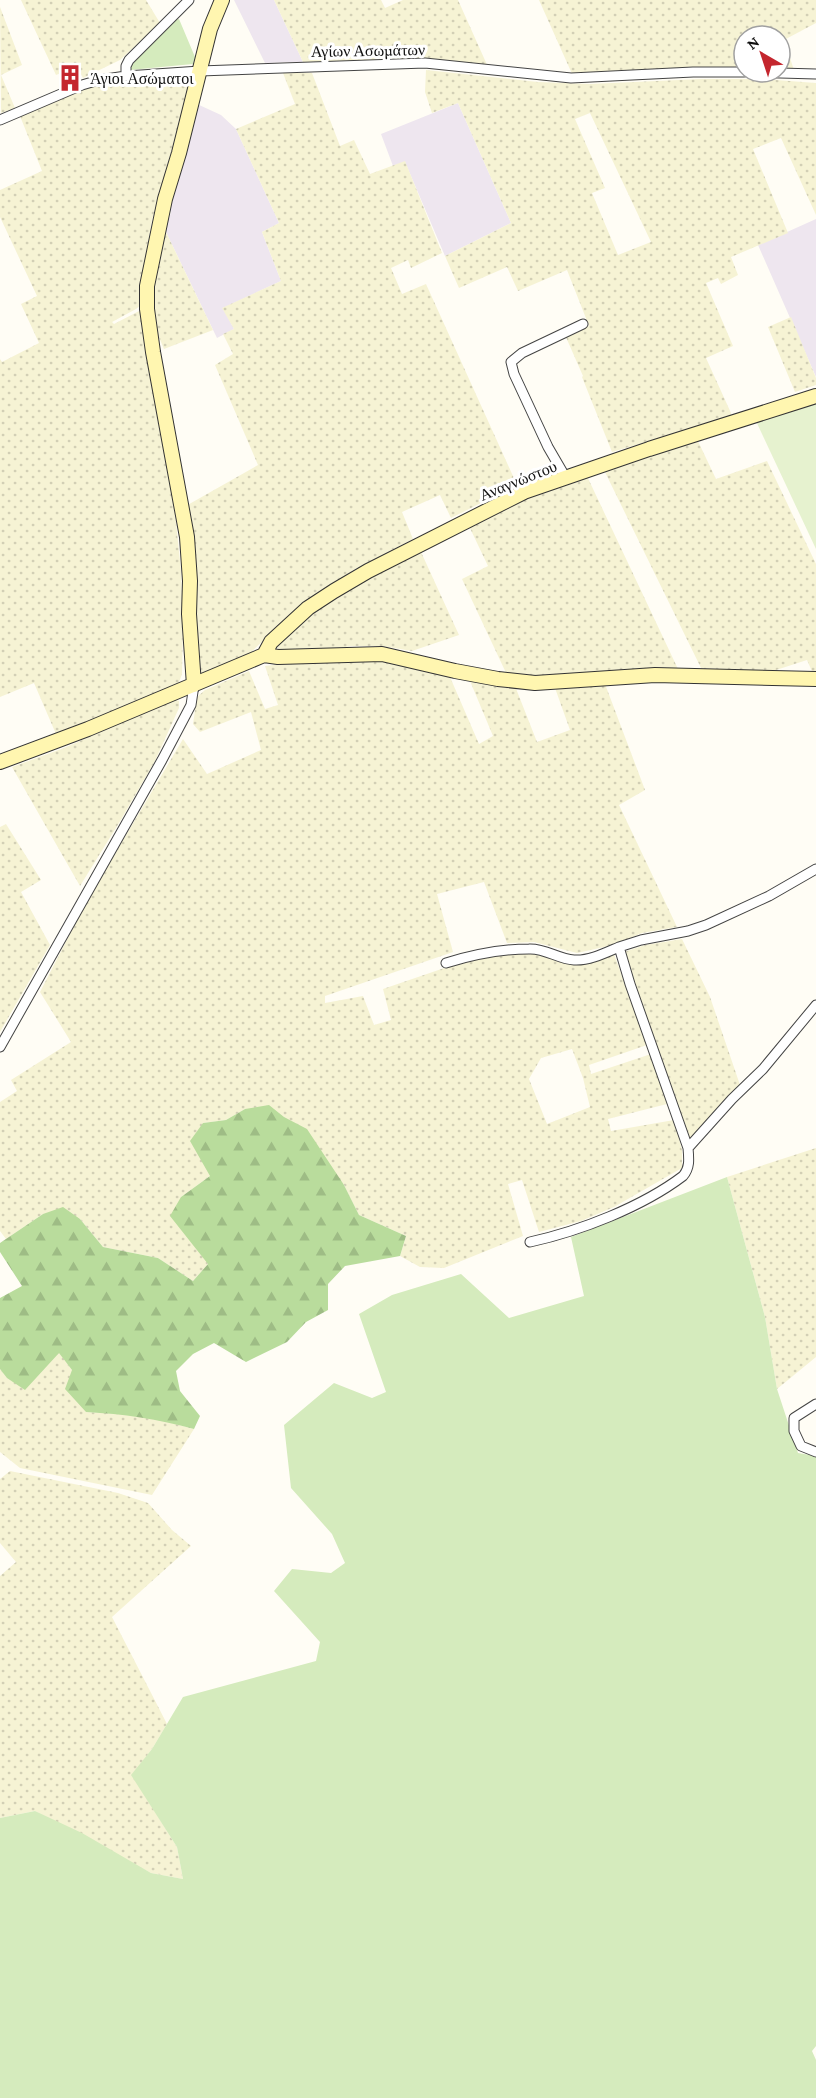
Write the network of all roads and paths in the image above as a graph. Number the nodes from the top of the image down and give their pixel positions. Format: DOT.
graph roads {
  1 [pos="189,0"];
  2 [pos="222,0"];
  3 [pos="200,71"];
  4 [pos="732,72"];
  5 [pos="792,73"];
  6 [pos="816,74"];
  7 [pos="126,76"];
  8 [pos="0,120"];
  9 [pos="582,324"];
  10 [pos="816,396"];
  11 [pos="566,478"];
  12 [pos="264,655"];
  13 [pos="816,679"];
  14 [pos="194,685"];
  15 [pos="0,762"];
  16 [pos="816,869"];
  17 [pos="619,947"];
  18 [pos="446,963"];
  19 [pos="816,1005"];
  20 [pos="0,1047"];
  21 [pos="688,1148"];
  22 [pos="530,1242"];
  23 [pos="816,1404"];
  24 [pos="816,1452"];
  1 -- 7 [label="street"];
  2 -- 3 [label="street"];
  3 -- 4 [label="street, Αγίων Ασωμάτων"];
  3 -- 7 [label="street, Αγίων Ασωμάτων"];
  3 -- 14 [label="street"];
  5 -- 6 [label="street"];
  7 -- 8 [label="street, Αγίων Ασωμάτων"];
  9 -- 11 [label="street"];
  10 -- 11 [label="street, Αναγνώστου"];
  11 -- 12 [label="street, Αναγνώστου"];
  12 -- 13 [label="street"];
  12 -- 14 [label="street"];
  14 -- 15 [label="street"];
  14 -- 20 [label="street"];
  16 -- 17 [label="street"];
  17 -- 18 [label="street"];
  17 -- 21 [label="street"];
  19 -- 21 [label="street"];
  21 -- 22 [label="street"];
  23 -- 24 [label="street"];
}
